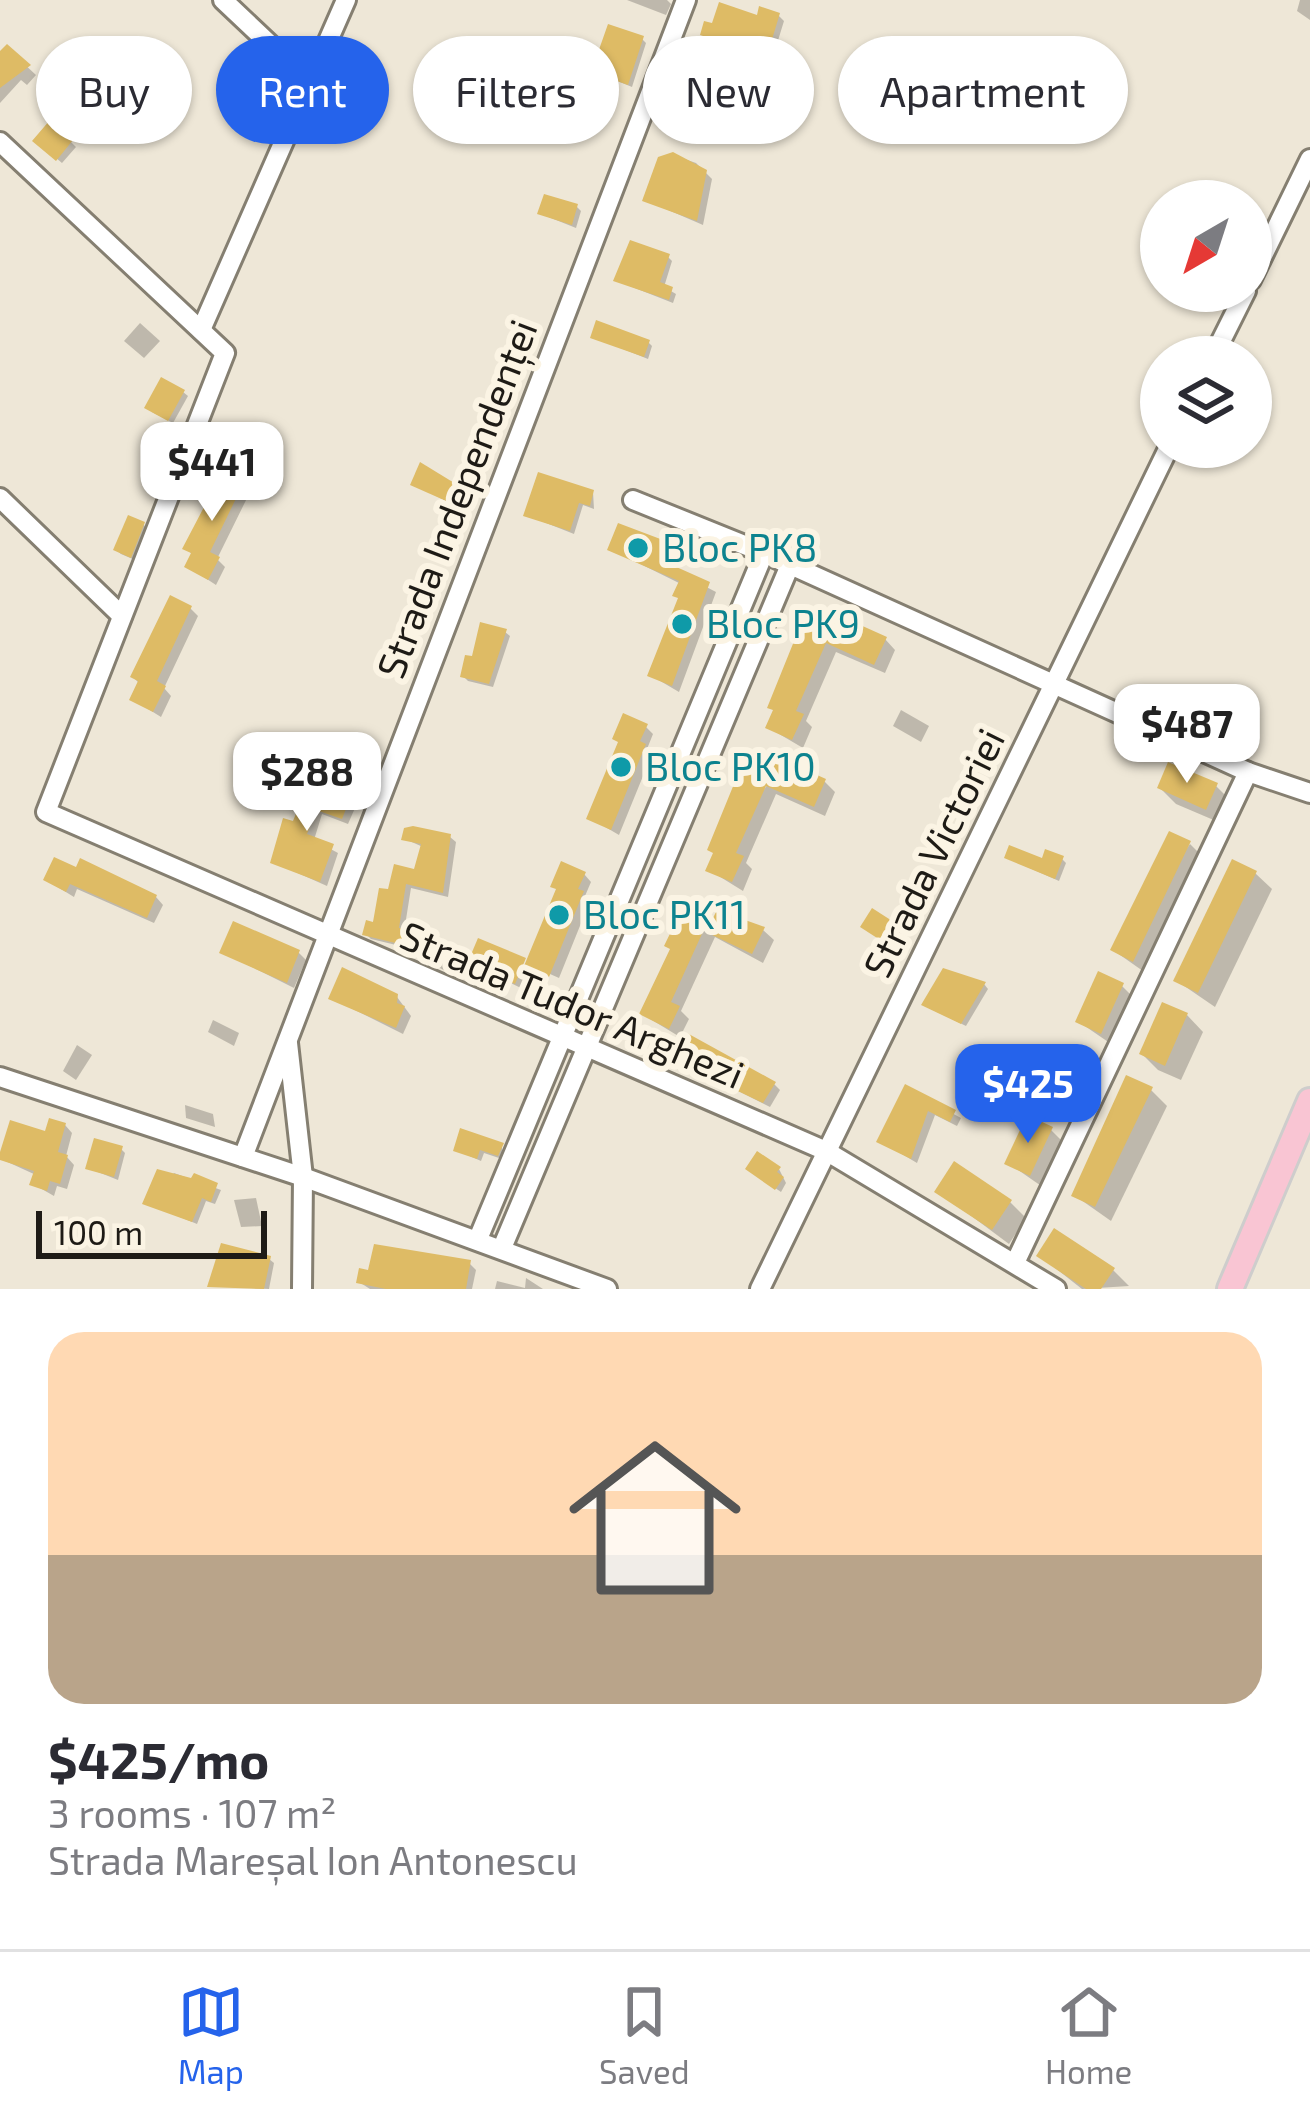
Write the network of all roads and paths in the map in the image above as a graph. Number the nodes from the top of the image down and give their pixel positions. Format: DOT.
graph roads {
  1 [pos="223,0"];
  2 [pos="346,0"];
  3 [pos="686,0"];
  4 [pos="261,36"];
  5 [pos="332,36"];
  6 [pos="0,142"];
  7 [pos="284,144"];
  8 [pos="1310,159"];
  9 [pos="1272,237"];
  10 [pos="201,330"];
  11 [pos="1159,468"];
  12 [pos="0,498"];
  13 [pos="633,500"];
  14 [pos="764,553"];
  15 [pos="790,565"];
  16 [pos="122,616"];
  17 [pos="1054,684"];
  18 [pos="1248,772"];
  19 [pos="1310,793"];
  20 [pos="327,937"];
  21 [pos="563,1034"];
  22 [pos="288,1040"];
  23 [pos="588,1045"];
  24 [pos="0,1077"];
  25 [pos="1310,1101"];
  26 [pos="826,1151"];
  27 [pos="243,1157"];
  28 [pos="303,1177"];
  29 [pos="478,1239"];
  30 [pos="502,1248"];
  31 [pos="1015,1263"];
  32 [pos="302,1289"];
  33 [pos="607,1289"];
  34 [pos="760,1289"];
  35 [pos="1056,1289"];
  36 [pos="1230,1289"];
  1 -- 4 [label="street"];
  2 -- 5 [label="street"];
  3 -- 20 [label="street, Strada Independenței"];
  6 -- 10 [label="street"];
  7 -- 10 [label="street"];
  8 -- 9 [label="street"];
  10 -- 16 [label="street"];
  11 -- 17 [label="street, Strada Victoriei"];
  12 -- 16 [label="street"];
  13 -- 14 [label="street"];
  14 -- 15 [label="street"];
  14 -- 21 [label="street"];
  15 -- 17 [label="street"];
  15 -- 23 [label="street"];
  16 -- 20 [label="street, Strada Tudor Arghezi"];
  17 -- 18 [label="street"];
  17 -- 26 [label="street, Strada Victoriei"];
  18 -- 19 [label="street"];
  18 -- 31 [label="street"];
  20 -- 21 [label="street, Strada Tudor Arghezi"];
  20 -- 22 [label="street, Strada Independenței"];
  21 -- 23 [label="street, Strada Tudor Arghezi"];
  21 -- 29 [label="street"];
  22 -- 27 [label="street, Strada Independenței"];
  22 -- 28 [label="street"];
  23 -- 26 [label="street, Strada Tudor Arghezi"];
  23 -- 30 [label="street"];
  24 -- 27 [label="street"];
  25 -- 36 [label="main road"];
  26 -- 31 [label="street, Strada Tudor Arghezi"];
  26 -- 34 [label="street, Strada Victoriei"];
  27 -- 28 [label="street"];
  28 -- 29 [label="street"];
  28 -- 32 [label="street"];
  29 -- 30 [label="street"];
  30 -- 33 [label="street"];
  31 -- 35 [label="street, Strada Tudor Arghezi"];
}
